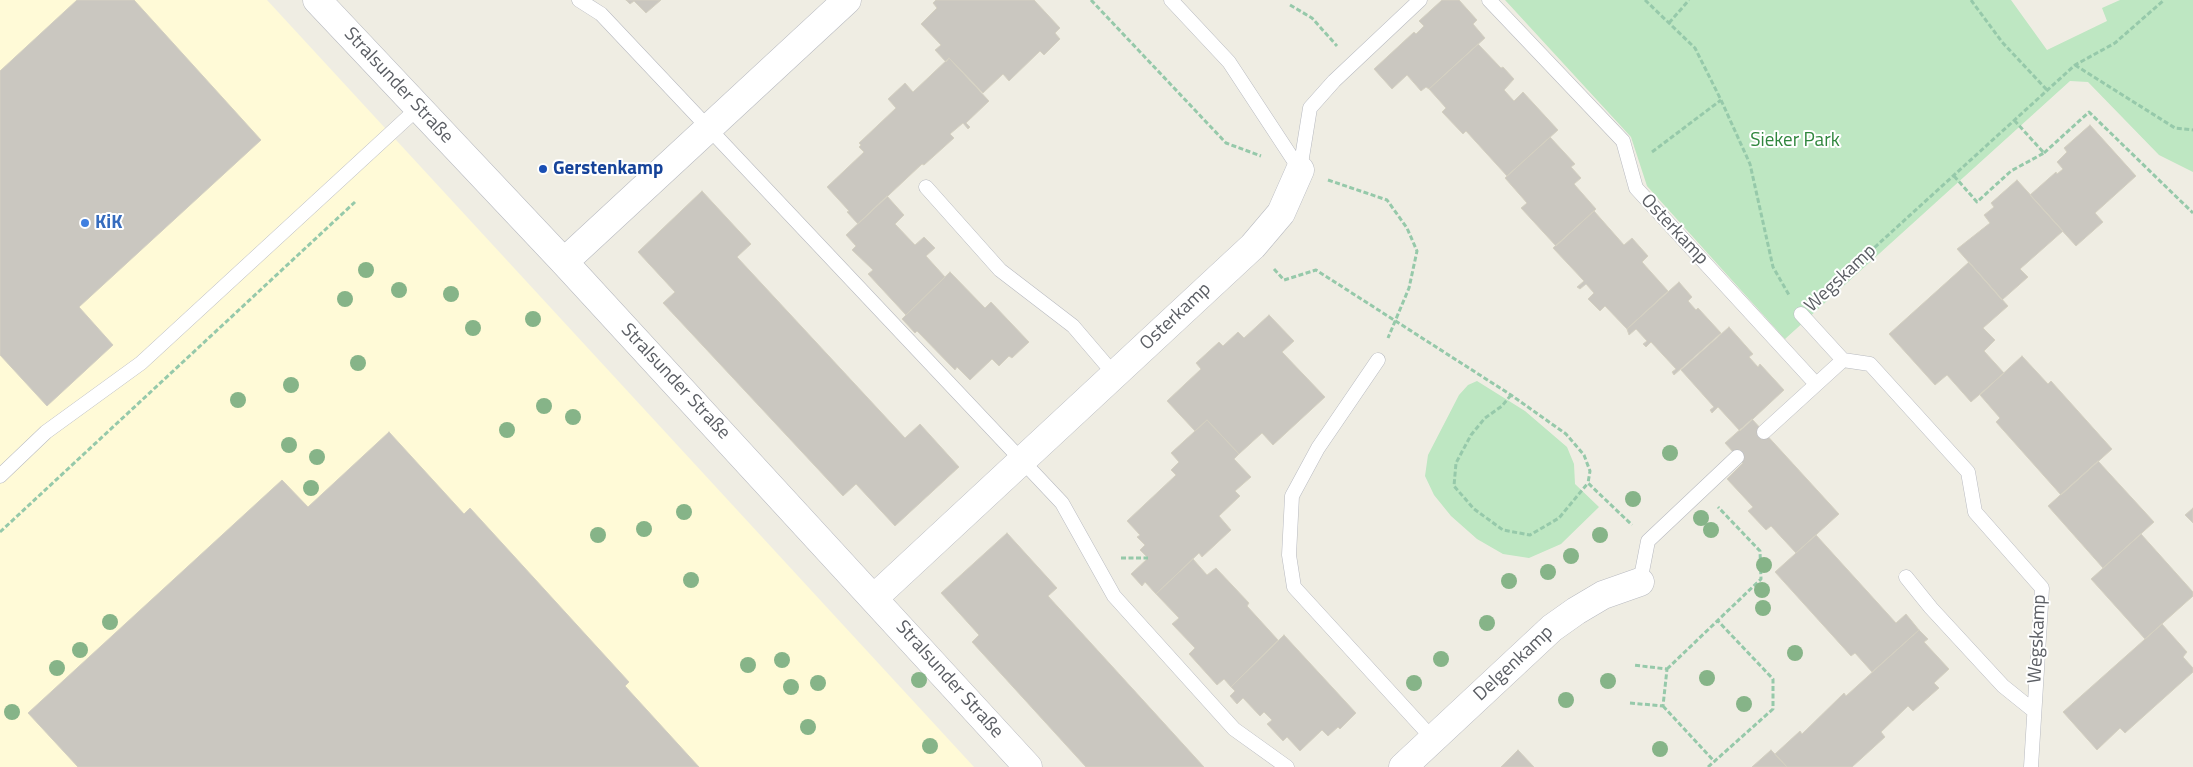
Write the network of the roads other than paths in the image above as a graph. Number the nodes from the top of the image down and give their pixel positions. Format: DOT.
graph roads {
  1 [pos="318,0"];
  2 [pos="579,0"];
  3 [pos="848,0"];
  4 [pos="1171,0"];
  5 [pos="1420,0"];
  6 [pos="1489,0"];
  7 [pos="418,108"];
  8 [pos="710,128"];
  9 [pos="1300,170"];
  10 [pos="926,187"];
  11 [pos="564,262"];
  12 [pos="1801,314"];
  13 [pos="1378,360"];
  14 [pos="1843,360"];
  15 [pos="1114,374"];
  16 [pos="1816,384"];
  17 [pos="1764,432"];
  18 [pos="1737,457"];
  19 [pos="1022,459"];
  20 [pos="0,476"];
  21 [pos="1906,577"];
  22 [pos="1640,582"];
  23 [pos="874,598"];
  24 [pos="2034,711"];
  25 [pos="1433,739"];
  26 [pos="1028,767"];
  27 [pos="1287,767"];
  28 [pos="1403,767"];
  29 [pos="2031,767"];
  1 -- 7 [label="street, Stralsunder Straße"];
  2 -- 8 [label="lane"];
  3 -- 8 [label="street"];
  4 -- 9 [label="lane"];
  5 -- 9 [label="lane, Osterkamp"];
  6 -- 16 [label="lane, Osterkamp"];
  7 -- 11 [label="street, Stralsunder Straße"];
  7 -- 20 [label="lane"];
  8 -- 11 [label="street"];
  8 -- 19 [label="lane"];
  9 -- 15 [label="street, Osterkamp"];
  10 -- 15 [label="lane"];
  11 -- 23 [label="street, Stralsunder Straße"];
  12 -- 14 [label="lane, Wegskamp"];
  13 -- 25 [label="lane"];
  14 -- 16 [label="lane"];
  14 -- 24 [label="lane, Wegskamp"];
  15 -- 19 [label="street, Osterkamp"];
  16 -- 17 [label="lane"];
  18 -- 22 [label="lane"];
  19 -- 23 [label="street, Osterkamp"];
  19 -- 27 [label="lane"];
  21 -- 24 [label="lane"];
  22 -- 25 [label="street, Delgenkamp"];
  23 -- 26 [label="street, Stralsunder Straße"];
  24 -- 29 [label="lane, Wegskamp"];
  25 -- 28 [label="street, Delgenkamp"];
}
